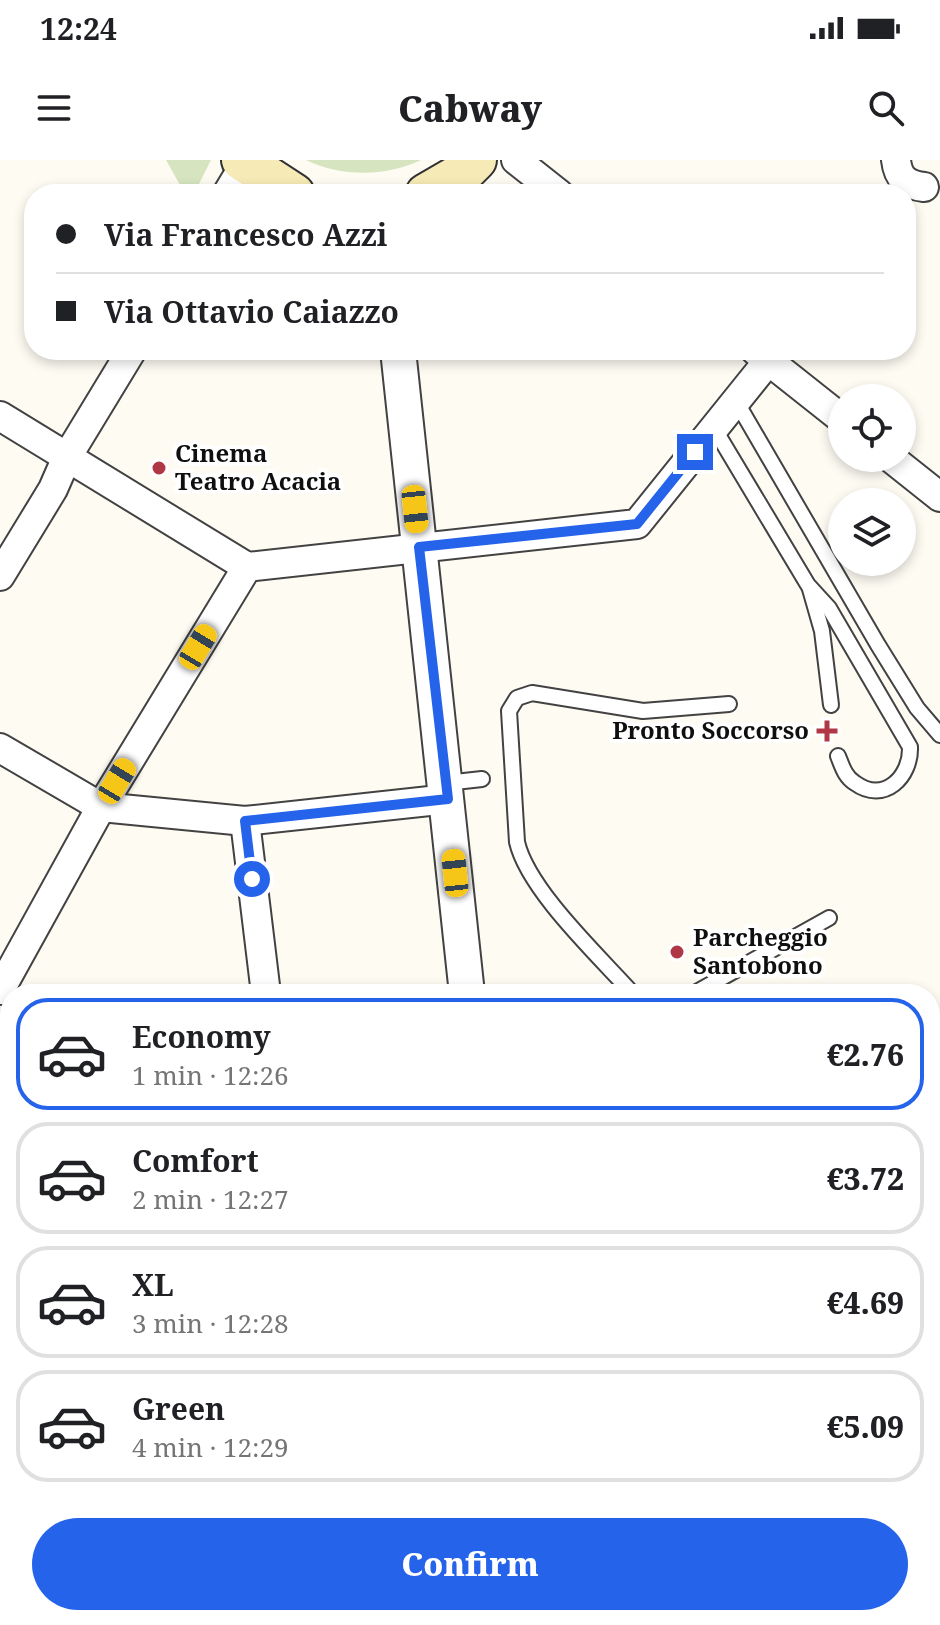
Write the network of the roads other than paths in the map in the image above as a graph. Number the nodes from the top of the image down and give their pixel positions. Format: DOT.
graph roads {
  1 [pos="476,160"];
  2 [pos="516,160"];
  3 [pos="896,160"];
  4 [pos="238,173"];
  5 [pos="267,184"];
  6 [pos="443,184"];
  7 [pos="546,184"];
  8 [pos="913,184"];
  9 [pos="126,360"];
  10 [pos="399,360"];
  11 [pos="763,360"];
  12 [pos="774,360"];
  13 [pos="736,401"];
  14 [pos="828,407"];
  15 [pos="0,416"];
  16 [pos="714,428"];
  17 [pos="67,457"];
  18 [pos="909,472"];
  19 [pos="940,497"];
  20 [pos="419,547"];
  21 [pos="247,567"];
  22 [pos="0,576"];
  23 [pos="808,585"];
  24 [pos="729,704"];
  25 [pos="831,705"];
  26 [pos="940,735"];
  27 [pos="0,748"];
  28 [pos="838,756"];
  29 [pos="482,779"];
  30 [pos="447,791"];
  31 [pos="101,807"];
  32 [pos="245,821"];
  33 [pos="829,918"];
  34 [pos="3,984"];
  35 [pos="265,984"];
  36 [pos="466,984"];
  37 [pos="624,984"];
  38 [pos="711,984"];
  1 -- 6 [label="main road"];
  2 -- 7 [label="street"];
  3 -- 8 [label="street"];
  4 -- 5 [label="main road"];
  9 -- 17 [label="street"];
  10 -- 20 [label="street"];
  11 -- 13 [label="street"];
  12 -- 14 [label="street"];
  13 -- 16 [label="street"];
  13 -- 26 [label="lane"];
  15 -- 17 [label="street"];
  16 -- 20 [label="street"];
  16 -- 23 [label="lane"];
  17 -- 21 [label="street"];
  17 -- 22 [label="street"];
  18 -- 19 [label="street"];
  20 -- 21 [label="street"];
  20 -- 30 [label="street"];
  21 -- 31 [label="street"];
  23 -- 25 [label="lane"];
  23 -- 28 [label="lane"];
  24 -- 37 [label="lane"];
  27 -- 31 [label="street"];
  29 -- 30 [label="lane"];
  30 -- 32 [label="street"];
  30 -- 36 [label="street"];
  31 -- 32 [label="street"];
  31 -- 34 [label="street"];
  32 -- 35 [label="street"];
  33 -- 38 [label="lane"];
}
